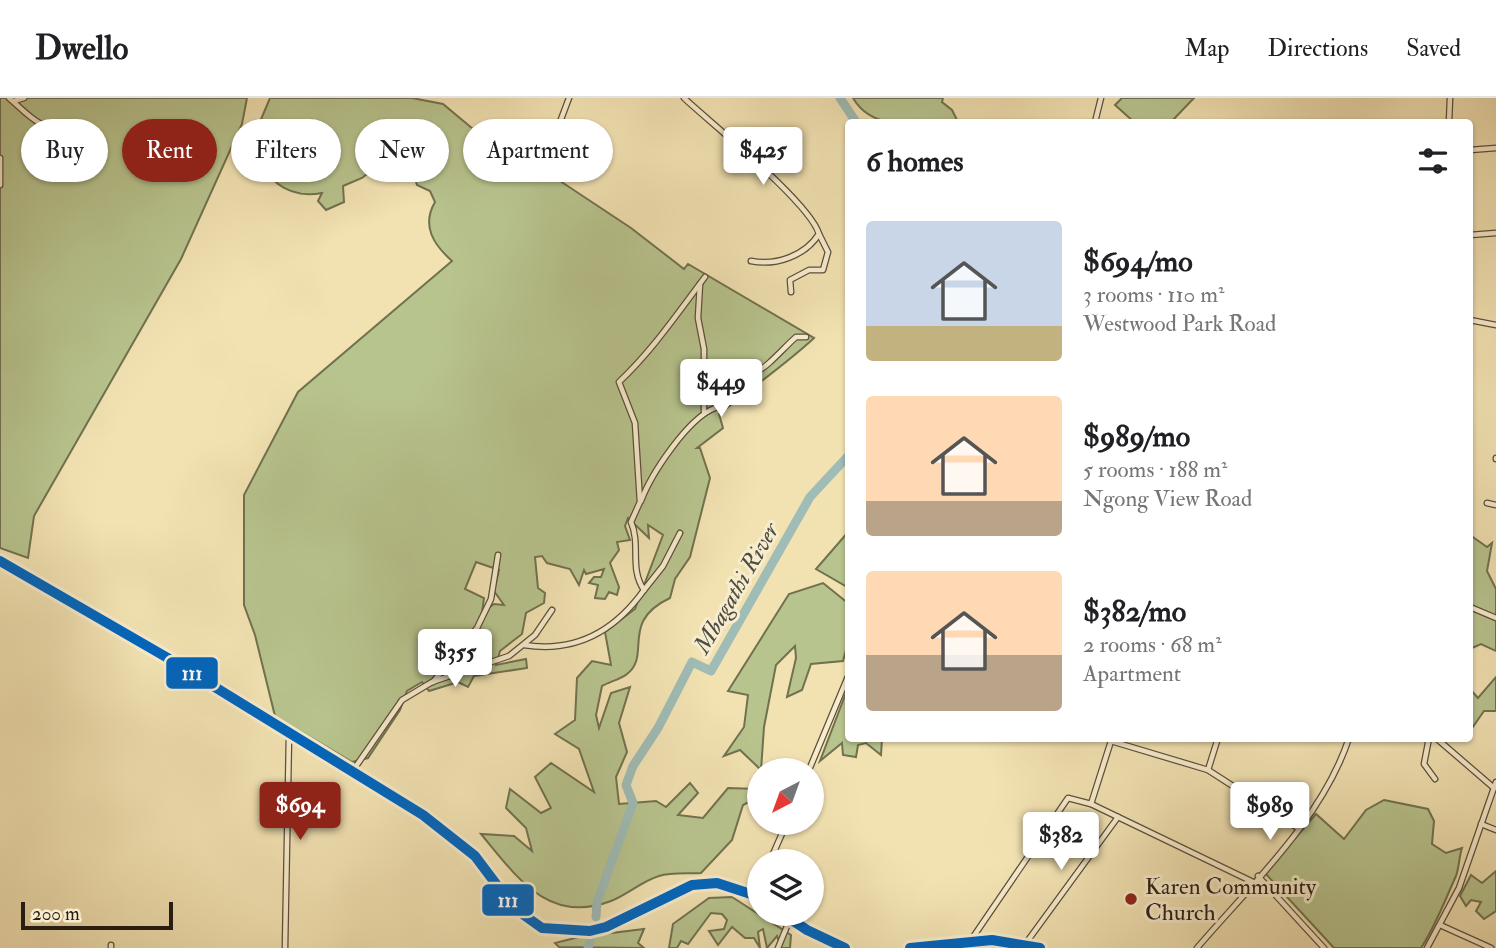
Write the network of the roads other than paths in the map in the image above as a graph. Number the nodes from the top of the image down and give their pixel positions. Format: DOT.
graph roads {
  1 [pos="24,98"];
  2 [pos="569,98"];
  3 [pos="684,98"];
  4 [pos="1101,98"];
  5 [pos="1450,98"];
  6 [pos="11,100"];
  7 [pos="34,119"];
  8 [pos="561,119"];
  9 [pos="1096,119"];
  10 [pos="1449,119"];
  11 [pos="1496,148"];
  12 [pos="1473,150"];
  13 [pos="0,158"];
  14 [pos="0,184"];
  15 [pos="1496,233"];
  16 [pos="819,234"];
  17 [pos="1473,235"];
  18 [pos="751,261"];
  19 [pos="705,278"];
  20 [pos="700,284"];
  21 [pos="791,292"];
  22 [pos="1473,321"];
  23 [pos="1496,326"];
  24 [pos="806,337"];
  25 [pos="704,412"];
  26 [pos="640,502"];
  27 [pos="1487,503"];
  28 [pos="1496,505"];
  29 [pos="680,533"];
  30 [pos="498,555"];
  31 [pos="0,561"];
  32 [pos="644,590"];
  33 [pos="1473,608"];
  34 [pos="552,610"];
  35 [pos="1496,618"];
  36 [pos="524,645"];
  37 [pos="432,682"];
  38 [pos="845,684"];
  39 [pos="289,735"];
  40 [pos="1110,742"];
  41 [pos="1117,742"];
  42 [pos="1217,742"];
  43 [pos="1347,742"];
  44 [pos="1428,742"];
  45 [pos="1441,742"];
  46 [pos="814,758"];
  47 [pos="1208,770"];
  48 [pos="352,773"];
  49 [pos="1435,779"];
  50 [pos="1495,785"];
  51 [pos="1091,804"];
  52 [pos="1118,817"];
  53 [pos="1481,824"];
  54 [pos="1298,828"];
  55 [pos="1496,830"];
  56 [pos="1258,876"];
  57 [pos="1254,882"];
  58 [pos="747,893"];
  59 [pos="1440,925"];
  60 [pos="787,926"];
  61 [pos="803,926"];
  62 [pos="969,943"];
  63 [pos="1021,945"];
  64 [pos="285,948"];
  65 [pos="778,948"];
  66 [pos="845,948"];
  67 [pos="910,948"];
  68 [pos="1041,948"];
  69 [pos="1197,948"];
  70 [pos="1324,948"];
  71 [pos="1427,948"];
  72 [pos="1490,948"];
  1 -- 6 [label="street"];
  2 -- 8 [label="street"];
  3 -- 16 [label="street"];
  4 -- 9 [label="street"];
  5 -- 10 [label="street"];
  6 -- 7 [label="street"];
  11 -- 12 [label="street"];
  13 -- 14 [label="street"];
  15 -- 17 [label="street"];
  16 -- 18 [label="street"];
  16 -- 21 [label="street"];
  19 -- 20 [label="street"];
  20 -- 25 [label="street"];
  20 -- 26 [label="street"];
  22 -- 23 [label="street"];
  24 -- 25 [label="street"];
  25 -- 26 [label="street"];
  26 -- 32 [label="street"];
  27 -- 28 [label="street"];
  29 -- 32 [label="street"];
  30 -- 37 [label="street"];
  31 -- 39 [label="main road"];
  32 -- 36 [label="street"];
  33 -- 35 [label="street"];
  34 -- 36 [label="street"];
  36 -- 37 [label="street"];
  37 -- 48 [label="street"];
  38 -- 46 [label="street"];
  39 -- 48 [label="main road"];
  39 -- 64 [label="street"];
  40 -- 51 [label="street"];
  41 -- 47 [label="street"];
  42 -- 47 [label="street"];
  43 -- 54 [label="street"];
  44 -- 49 [label="street"];
  45 -- 50 [label="street"];
  47 -- 54 [label="street"];
  48 -- 58 [label="main road"];
  50 -- 53 [label="street"];
  51 -- 52 [label="street"];
  51 -- 62 [label="street"];
  52 -- 57 [label="street"];
  52 -- 63 [label="street"];
  53 -- 55 [label="street"];
  53 -- 59 [label="street"];
  54 -- 56 [label="street"];
  56 -- 57 [label="street"];
  56 -- 70 [label="street"];
  57 -- 69 [label="street"];
  59 -- 71 [label="street"];
  59 -- 72 [label="street"];
  60 -- 65 [label="street"];
  61 -- 66 [label="main road"];
  62 -- 63 [label="main road"];
  62 -- 67 [label="main road"];
  63 -- 68 [label="main road"];
}
